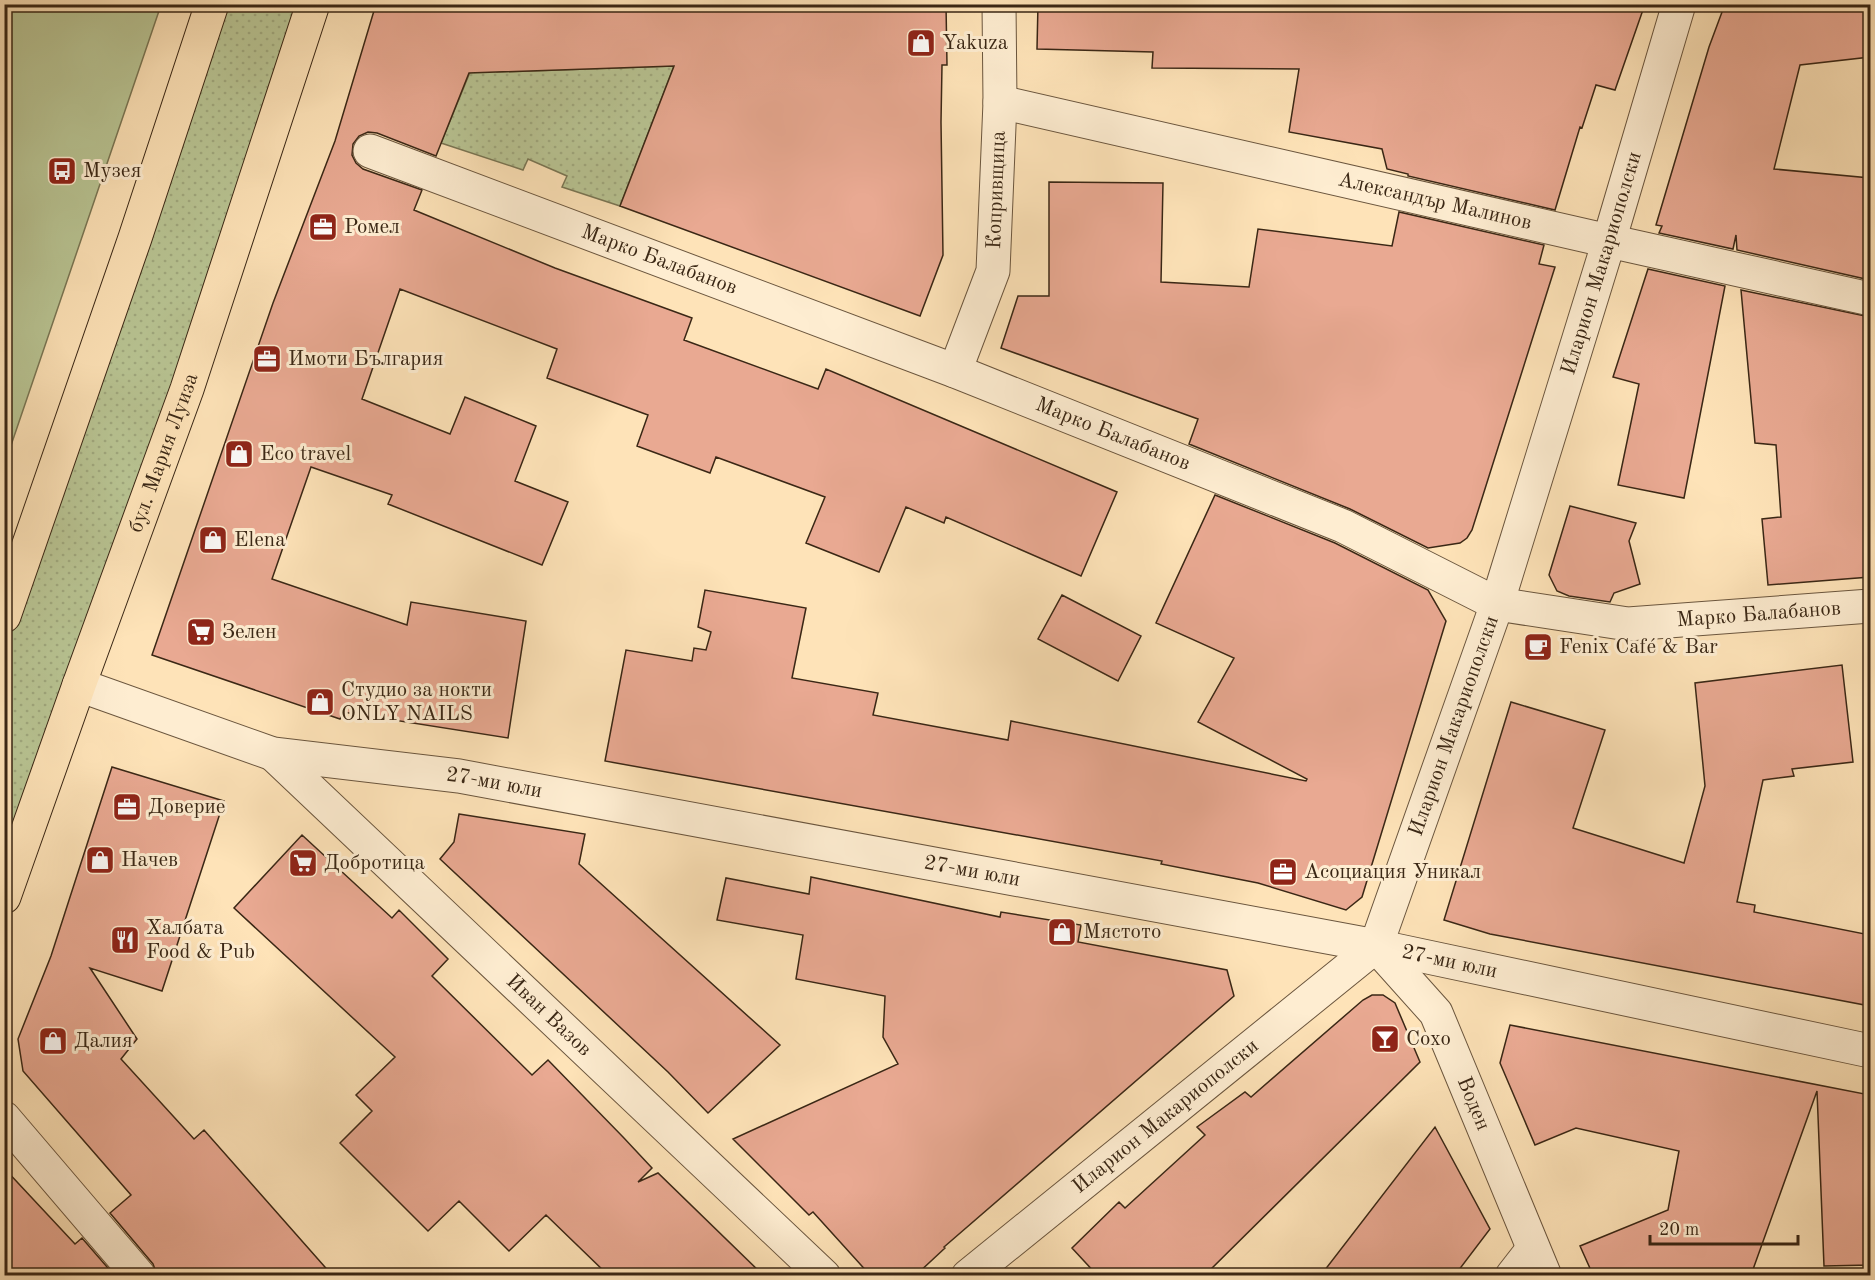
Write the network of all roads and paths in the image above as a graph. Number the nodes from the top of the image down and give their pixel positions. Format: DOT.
graph roads {
  1 [pos="212,4"];
  2 [pos="313,4"];
  3 [pos="999,4"];
  4 [pos="1679,4"];
  5 [pos="1000,102"];
  6 [pos="370,151"];
  7 [pos="1609,241"];
  8 [pos="1870,299"];
  9 [pos="954,371"];
  10 [pos="1497,604"];
  11 [pos="1870,606"];
  12 [pos="4,616"];
  13 [pos="79,685"];
  14 [pos="273,754"];
  15 [pos="4,897"];
  16 [pos="1376,946"];
  17 [pos="1870,1051"];
  18 [pos="4,1118"];
  19 [pos="1539,1262"];
  20 [pos="139,1275"];
  21 [pos="825,1275"];
  22 [pos="968,1275"];
  23 [pos="1512,1275"];
  1 -- 12 [label="main road"];
  2 -- 13 [label="main road, бул. Мария Луиза"];
  3 -- 5 [label="street, Копривщица"];
  4 -- 7 [label="street, Иларион Макариополски"];
  5 -- 7 [label="street, Александър Малинов"];
  5 -- 9 [label="street, Копривщица"];
  6 -- 9 [label="street, Марко Балабанов"];
  7 -- 8 [label="street, Александър Малинов"];
  7 -- 10 [label="street, Иларион Макариополски"];
  9 -- 10 [label="street, Марко Балабанов"];
  10 -- 11 [label="street, Марко Балабанов"];
  10 -- 16 [label="street, Иларион Макариополски"];
  13 -- 14 [label="street, 27-ми юли"];
  13 -- 15 [label="main road, бул. Мария Луиза"];
  14 -- 16 [label="street, 27-ми юли"];
  14 -- 21 [label="street, Иван Вазов"];
  16 -- 17 [label="street, 27-ми юли"];
  16 -- 19 [label="street, Воден"];
  16 -- 22 [label="street, Иларион Макариополски"];
  18 -- 20 [label="street"];
  19 -- 23 [label="street"];
}
